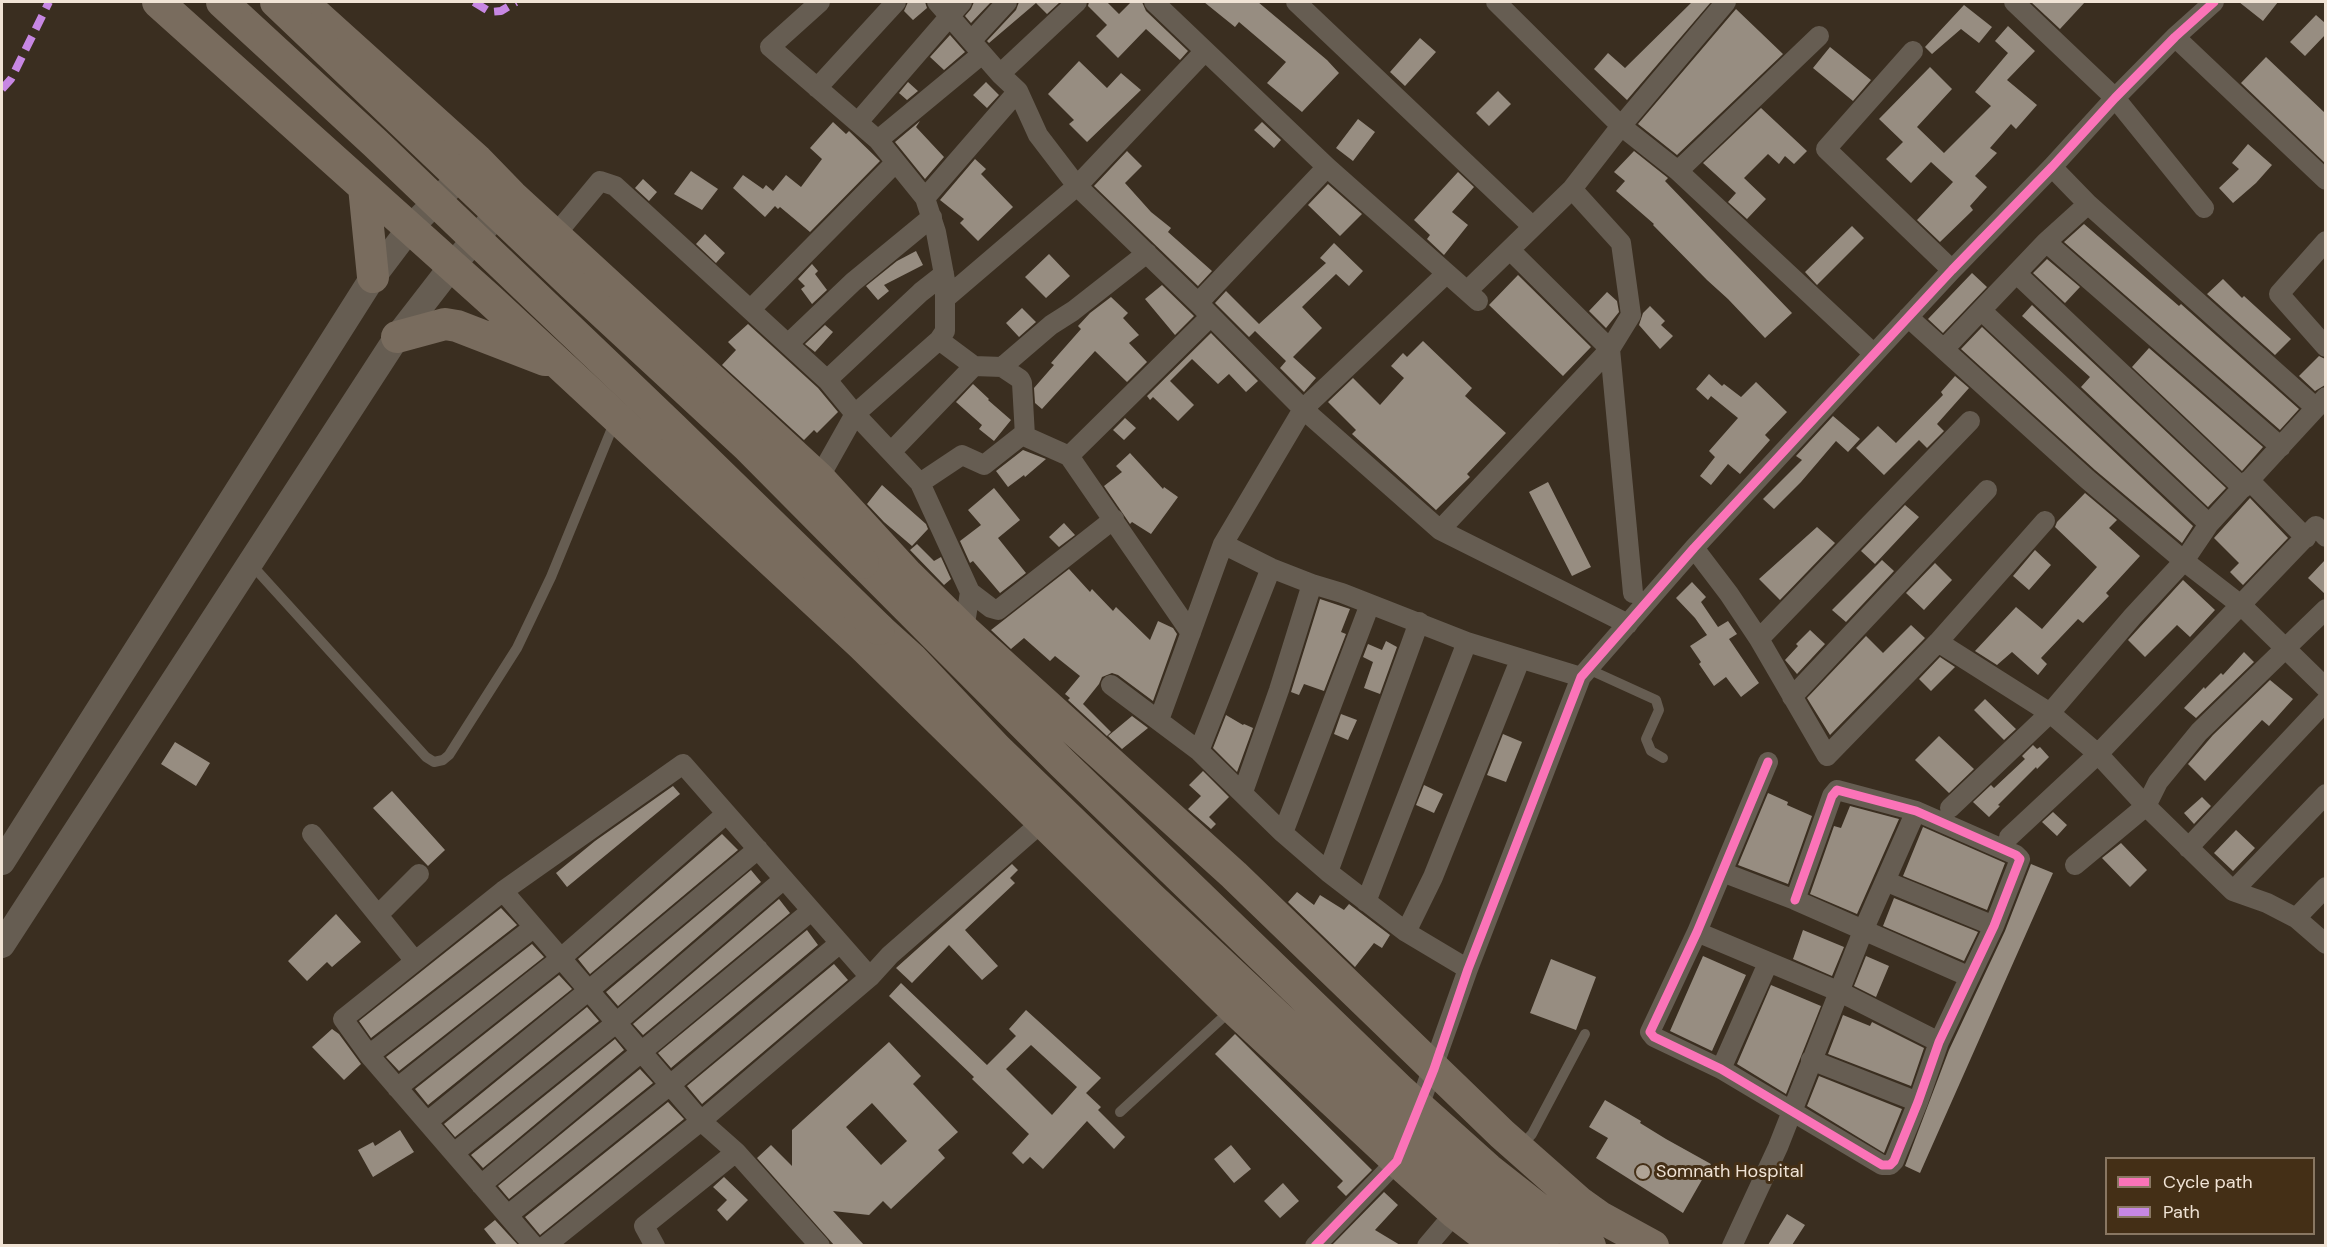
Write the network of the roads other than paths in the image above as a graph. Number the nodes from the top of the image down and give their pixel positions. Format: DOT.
graph roads {
  1 [pos="158,2"];
  2 [pos="222,2"];
  3 [pos="276,2"];
  4 [pos="302,2"];
  5 [pos="820,2"];
  6 [pos="896,2"];
  7 [pos="1007,2"];
  8 [pos="1077,2"];
  9 [pos="1156,2"];
  10 [pos="1296,2"];
  11 [pos="1496,2"];
  12 [pos="1726,2"];
  13 [pos="2014,2"];
  14 [pos="2214,2"];
  15 [pos="949,6"];
  16 [pos="1819,36"];
  17 [pos="2175,37"];
  18 [pos="976,47"];
  19 [pos="1205,51"];
  20 [pos="1913,51"];
  21 [pos="1000,74"];
  22 [pos="817,88"];
  23 [pos="1018,91"];
  24 [pos="2115,98"];
  25 [pos="858,122"];
  26 [pos="1621,126"];
  27 [pos="878,140"];
  28 [pos="477,160"];
  29 [pos="896,162"];
  30 [pos="1327,167"];
  31 [pos="2052,168"];
  32 [pos="1678,171"];
  33 [pos="2325,180"];
  34 [pos="1077,186"];
  35 [pos="364,187"];
  36 [pos="1572,189"];
  37 [pos="512,196"];
  38 [pos="925,198"];
  39 [pos="2088,204"];
  40 [pos="2204,208"];
  41 [pos="932,217"];
  42 [pos="1532,226"];
  43 [pos="410,228"];
  44 [pos="556,234"];
  45 [pos="2325,241"];
  46 [pos="2046,242"];
  47 [pos="1510,250"];
  48 [pos="1147,253"];
  49 [pos="452,266"];
  50 [pos="1952,270"];
  51 [pos="944,274"];
  52 [pos="1446,274"];
  53 [pos="2017,274"];
  54 [pos="373,277"];
  55 [pos="945,298"];
  56 [pos="751,309"];
  57 [pos="1205,309"];
  58 [pos="1982,311"];
  59 [pos="1908,317"];
  60 [pos="396,337"];
  61 [pos="939,340"];
  62 [pos="788,344"];
  63 [pos="2325,347"];
  64 [pos="1610,349"];
  65 [pos="1944,349"];
  66 [pos="1874,354"];
  67 [pos="560,365"];
  68 [pos="974,366"];
  69 [pos="1002,367"];
  70 [pos="827,380"];
  71 [pos="2321,403"];
  72 [pos="1303,409"];
  73 [pos="855,414"];
  74 [pos="616,418"];
  75 [pos="1970,422"];
  76 [pos="1025,436"];
  77 [pos="2281,447"];
  78 [pos="891,452"];
  79 [pos="1069,456"];
  80 [pos="819,478"];
  81 [pos="920,483"];
  82 [pos="2246,484"];
  83 [pos="1987,490"];
  84 [pos="1114,519"];
  85 [pos="2045,521"];
  86 [pos="2209,524"];
  87 [pos="1440,530"];
  88 [pos="2325,537"];
  89 [pos="2306,538"];
  90 [pos="1222,544"];
  91 [pos="1694,548"];
  92 [pos="2184,561"];
  93 [pos="896,562"];
  94 [pos="250,563"];
  95 [pos="1271,568"];
  96 [pos="1312,584"];
  97 [pos="970,592"];
  98 [pos="1633,593"];
  99 [pos="1370,604"];
  100 [pos="905,606"];
  101 [pos="2242,606"];
  102 [pos="2325,609"];
  103 [pos="1419,622"];
  104 [pos="1628,624"];
  105 [pos="964,630"];
  106 [pos="1191,633"];
  107 [pos="1759,639"];
  108 [pos="1467,642"];
  109 [pos="1938,642"];
  110 [pos="2286,646"];
  111 [pos="1520,660"];
  112 [pos="1584,673"];
  113 [pos="1111,685"];
  114 [pos="2325,688"];
  115 [pos="1792,697"];
  116 [pos="2325,701"];
  117 [pos="2050,712"];
  118 [pos="1159,720"];
  119 [pos="1199,751"];
  120 [pos="2098,754"];
  121 [pos="1664,758"];
  122 [pos="1768,762"];
  123 [pos="1243,792"];
  124 [pos="2325,794"];
  125 [pos="2146,806"];
  126 [pos="1950,808"];
  127 [pos="1916,811"];
  128 [pos="726,814"];
  129 [pos="1041,823"];
  130 [pos="1283,833"];
  131 [pos="312,834"];
  132 [pos="2009,837"];
  133 [pos="2188,848"];
  134 [pos="758,849"];
  135 [pos="2,862"];
  136 [pos="2075,865"];
  137 [pos="1328,872"];
  138 [pos="1722,872"];
  139 [pos="419,874"];
  140 [pos="1110,874"];
  141 [pos="784,879"];
  142 [pos="1885,881"];
  143 [pos="2325,887"];
  144 [pos="503,891"];
  145 [pos="2233,891"];
  146 [pos="1795,900"];
  147 [pos="1366,902"];
  148 [pos="811,911"];
  149 [pos="378,915"];
  150 [pos="2296,918"];
  151 [pos="1994,926"];
  152 [pos="533,928"];
  153 [pos="1863,931"];
  154 [pos="1406,932"];
  155 [pos="1697,932"];
  156 [pos="840,943"];
  157 [pos="2325,944"];
  158 [pos="2,945"];
  159 [pos="560,959"];
  160 [pos="416,961"];
  161 [pos="1768,963"];
  162 [pos="1468,969"];
  163 [pos="870,977"];
  164 [pos="1970,977"];
  165 [pos="588,991"];
  166 [pos="1840,992"];
  167 [pos="1233,1008"];
  168 [pos="616,1023"];
  169 [pos="1584,1034"];
  170 [pos="1939,1042"];
  171 [pos="641,1052"];
  172 [pos="369,1055"];
  173 [pos="1811,1060"];
  174 [pos="1434,1069"];
  175 [pos="1721,1069"];
  176 [pos="670,1085"];
  177 [pos="397,1088"];
  178 [pos="1918,1102"];
  179 [pos="1791,1111"];
  180 [pos="1120,1112"];
  181 [pos="701,1121"];
  182 [pos="427,1122"];
  183 [pos="1408,1134"];
  184 [pos="1519,1149"];
  185 [pos="736,1152"];
  186 [pos="454,1153"];
  187 [pos="481,1185"];
  188 [pos="1455,1213"];
  189 [pos="508,1215"];
  190 [pos="534,1245"];
  191 [pos="545,1245"];
  192 [pos="655,1245"];
  193 [pos="820,1245"];
  194 [pos="1315,1245"];
  195 [pos="1427,1245"];
  196 [pos="1498,1245"];
  197 [pos="1543,1245"];
  198 [pos="1590,1245"];
  199 [pos="1653,1245"];
  200 [pos="1732,1245"];
  1 -- 35 [label="main road"];
  2 -- 140 [label="main road, bridge"];
  3 -- 100 [label="main road, bridge"];
  4 -- 28 [label="main road"];
  5 -- 22 [label="street"];
  6 -- 22 [label="street"];
  7 -- 18 [label="street"];
  8 -- 21 [label="street"];
  9 -- 19 [label="street"];
  10 -- 42 [label="street"];
  11 -- 26 [label="street"];
  12 -- 26 [label="street"];
  13 -- 24 [label="street"];
  14 -- 17 [label="street"];
  15 -- 18 [label="street"];
  15 -- 25 [label="street"];
  16 -- 32 [label="street"];
  17 -- 24 [label="street"];
  17 -- 33 [label="street"];
  18 -- 21 [label="street"];
  18 -- 27 [label="street"];
  19 -- 30 [label="street"];
  19 -- 34 [label="street"];
  20 -- 50 [label="street"];
  21 -- 23 [label="street"];
  22 -- 25 [label="street"];
  23 -- 34 [label="street"];
  23 -- 38 [label="street"];
  24 -- 31 [label="street"];
  24 -- 40 [label="street"];
  25 -- 27 [label="street"];
  26 -- 32 [label="street"];
  26 -- 36 [label="street"];
  27 -- 29 [label="street"];
  28 -- 37 [label="main road"];
  28 -- 43 [label="street"];
  29 -- 38 [label="street"];
  29 -- 56 [label="street"];
  30 -- 52 [label="street"];
  30 -- 57 [label="street"];
  31 -- 39 [label="street"];
  31 -- 50 [label="street"];
  32 -- 66 [label="street"];
  34 -- 48 [label="street"];
  34 -- 55 [label="street"];
  35 -- 43 [label="main road"];
  35 -- 54 [label="main road"];
  36 -- 42 [label="street"];
  36 -- 64 [label="street"];
  37 -- 44 [label="main road"];
  37 -- 49 [label="street"];
  38 -- 41 [label="street"];
  39 -- 46 [label="street"];
  39 -- 71 [label="street"];
  41 -- 51 [label="street"];
  41 -- 62 [label="street"];
  42 -- 47 [label="street"];
  43 -- 49 [label="main road"];
  43 -- 54 [label="street"];
  44 -- 56 [label="street"];
  44 -- 80 [label="main road"];
  45 -- 63 [label="street"];
  46 -- 53 [label="street"];
  46 -- 77 [label="street"];
  47 -- 52 [label="street"];
  47 -- 64 [label="street"];
  48 -- 57 [label="street"];
  48 -- 69 [label="street"];
  49 -- 60 [label="street"];
  49 -- 67 [label="main road"];
  50 -- 59 [label="street"];
  51 -- 55 [label="street"];
  51 -- 70 [label="street"];
  52 -- 72 [label="street"];
  53 -- 58 [label="street"];
  53 -- 82 [label="street"];
  54 -- 135 [label="street"];
  55 -- 61 [label="street"];
  56 -- 62 [label="street"];
  57 -- 72 [label="street"];
  57 -- 79 [label="street"];
  58 -- 65 [label="street"];
  58 -- 86 [label="street"];
  59 -- 65 [label="street"];
  59 -- 66 [label="street"];
  60 -- 67 [label="main road"];
  60 -- 94 [label="street"];
  61 -- 68 [label="street"];
  61 -- 73 [label="street"];
  62 -- 70 [label="street"];
  64 -- 87 [label="street"];
  64 -- 98 [label="street"];
  65 -- 92 [label="street"];
  66 -- 91 [label="street"];
  67 -- 74 [label="main road"];
  68 -- 69 [label="street"];
  68 -- 78 [label="street"];
  69 -- 76 [label="street"];
  70 -- 73 [label="street"];
  71 -- 77 [label="street"];
  72 -- 87 [label="street"];
  72 -- 90 [label="street"];
  73 -- 78 [label="street"];
  73 -- 80 [label="street"];
  74 -- 94 [label="lane"];
  74 -- 129 [label="main road"];
  75 -- 107 [label="street"];
  76 -- 79 [label="street"];
  76 -- 81 [label="street"];
  77 -- 82 [label="street"];
  78 -- 81 [label="street"];
  79 -- 84 [label="street"];
  80 -- 93 [label="main road"];
  81 -- 97 [label="street"];
  82 -- 86 [label="street"];
  82 -- 89 [label="street"];
  83 -- 115 [label="street"];
  84 -- 97 [label="street"];
  84 -- 106 [label="street"];
  85 -- 109 [label="street"];
  86 -- 92 [label="street"];
  87 -- 104 [label="street"];
  88 -- 89 [label="street"];
  89 -- 101 [label="street"];
  90 -- 95 [label="street"];
  90 -- 106 [label="street"];
  91 -- 104 [label="street"];
  91 -- 107 [label="street"];
  92 -- 101 [label="street"];
  92 -- 117 [label="street"];
  93 -- 100 [label="main road"];
  93 -- 105 [label="main road"];
  94 -- 158 [label="street"];
  95 -- 96 [label="street"];
  95 -- 119 [label="street"];
  96 -- 99 [label="street"];
  96 -- 123 [label="street"];
  97 -- 105 [label="street"];
  99 -- 103 [label="street"];
  99 -- 130 [label="street"];
  100 -- 183 [label="main road"];
  101 -- 110 [label="street"];
  101 -- 120 [label="street"];
  102 -- 110 [label="street"];
  103 -- 108 [label="street"];
  103 -- 137 [label="street"];
  104 -- 112 [label="street"];
  105 -- 174 [label="main road"];
  106 -- 118 [label="street"];
  107 -- 115 [label="street"];
  108 -- 111 [label="street"];
  108 -- 147 [label="street"];
  109 -- 115 [label="street"];
  109 -- 117 [label="street"];
  110 -- 114 [label="street"];
  110 -- 125 [label="street"];
  111 -- 112 [label="street"];
  111 -- 154 [label="street"];
  112 -- 121 [label="lane"];
  112 -- 162 [label="street"];
  113 -- 118 [label="street"];
  116 -- 133 [label="street"];
  117 -- 120 [label="street"];
  117 -- 126 [label="street"];
  118 -- 119 [label="street"];
  119 -- 123 [label="street"];
  120 -- 125 [label="street"];
  120 -- 132 [label="street"];
  122 -- 138 [label="street"];
  123 -- 130 [label="street"];
  124 -- 145 [label="street"];
  125 -- 133 [label="street"];
  125 -- 136 [label="street"];
  127 -- 142 [label="street"];
  127 -- 146 [label="street"];
  127 -- 151 [label="street"];
  128 -- 134 [label="street"];
  128 -- 144 [label="street"];
  128 -- 159 [label="street"];
  129 -- 140 [label="main road"];
  129 -- 163 [label="street"];
  130 -- 137 [label="street"];
  131 -- 149 [label="street"];
  133 -- 145 [label="street"];
  134 -- 141 [label="street"];
  134 -- 165 [label="street"];
  137 -- 147 [label="street"];
  138 -- 146 [label="street"];
  138 -- 155 [label="street"];
  139 -- 149 [label="street"];
  140 -- 167 [label="main road"];
  140 -- 183 [label="main road"];
  141 -- 148 [label="street"];
  141 -- 168 [label="street"];
  142 -- 151 [label="street"];
  142 -- 153 [label="street"];
  143 -- 150 [label="street"];
  144 -- 152 [label="street"];
  144 -- 160 [label="street"];
  145 -- 150 [label="street"];
  146 -- 153 [label="street"];
  147 -- 154 [label="street"];
  148 -- 156 [label="street"];
  148 -- 171 [label="street"];
  149 -- 160 [label="street"];
  150 -- 157 [label="street"];
  151 -- 164 [label="street"];
  152 -- 159 [label="street"];
  152 -- 172 [label="street"];
  153 -- 164 [label="street"];
  153 -- 166 [label="street"];
  154 -- 162 [label="street"];
  155 -- 161 [label="street"];
  155 -- 175 [label="street"];
  156 -- 163 [label="street"];
  156 -- 176 [label="street"];
  159 -- 165 [label="street"];
  159 -- 177 [label="street"];
  160 -- 172 [label="street"];
  161 -- 166 [label="street"];
  161 -- 175 [label="street"];
  162 -- 174 [label="street"];
  163 -- 181 [label="street"];
  164 -- 170 [label="street"];
  165 -- 168 [label="street"];
  165 -- 182 [label="street"];
  166 -- 170 [label="street"];
  166 -- 173 [label="street"];
  167 -- 180 [label="lane"];
  167 -- 183 [label="main road"];
  168 -- 171 [label="street"];
  168 -- 186 [label="street"];
  169 -- 184 [label="lane"];
  170 -- 178 [label="street"];
  171 -- 176 [label="street"];
  171 -- 187 [label="street"];
  172 -- 177 [label="street"];
  173 -- 178 [label="street"];
  173 -- 179 [label="street"];
  174 -- 183 [label="street"];
  174 -- 184 [label="main road"];
  175 -- 179 [label="street"];
  176 -- 181 [label="street"];
  176 -- 189 [label="street"];
  177 -- 182 [label="street"];
  178 -- 179 [label="street"];
  179 -- 200 [label="street"];
  181 -- 185 [label="street"];
  181 -- 191 [label="street"];
  182 -- 186 [label="street"];
  183 -- 188 [label="main road"];
  183 -- 194 [label="street"];
  183 -- 197 [label="main road"];
  183 -- 198 [label="main road"];
  184 -- 199 [label="main road"];
  185 -- 192 [label="street"];
  185 -- 193 [label="street"];
  186 -- 187 [label="street"];
  187 -- 189 [label="street"];
  188 -- 195 [label="street"];
  188 -- 196 [label="main road"];
  189 -- 190 [label="street"];
}
